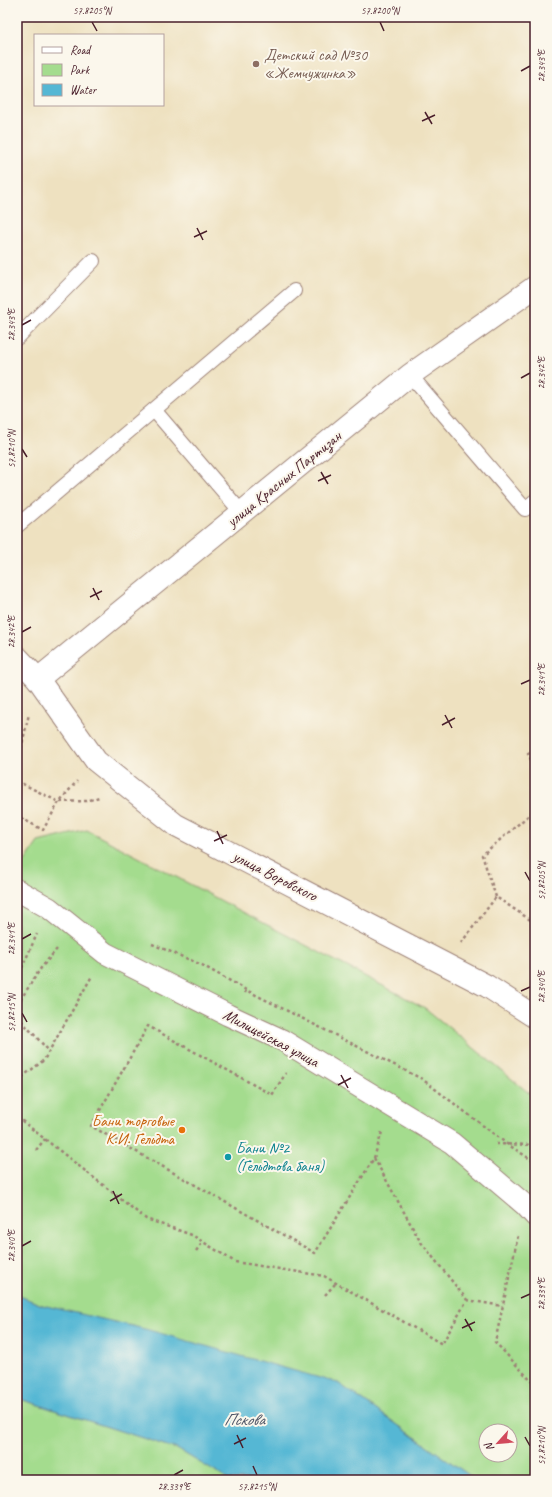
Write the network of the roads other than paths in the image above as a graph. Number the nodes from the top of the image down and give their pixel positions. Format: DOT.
graph roads {
  1 [pos="93,261"];
  2 [pos="535,287"];
  3 [pos="294,291"];
  4 [pos="17,338"];
  5 [pos="410,375"];
  6 [pos="154,410"];
  7 [pos="535,501"];
  8 [pos="242,513"];
  9 [pos="17,526"];
  10 [pos="17,656"];
  11 [pos="38,679"];
  12 [pos="17,890"];
  13 [pos="535,1017"];
  14 [pos="530,1210"];
  1 -- 4 [label="lane"];
  2 -- 5 [label="street, улица Красных Партизан"];
  3 -- 6 [label="lane"];
  5 -- 7 [label="lane"];
  5 -- 8 [label="street, улица Красных Партизан"];
  6 -- 8 [label="lane"];
  6 -- 9 [label="lane"];
  8 -- 11 [label="street, улица Красных Партизан"];
  10 -- 11 [label="street, улица Воровского"];
  11 -- 13 [label="street, улица Воровского"];
  12 -- 14 [label="street, Милицейская улица"];
}
